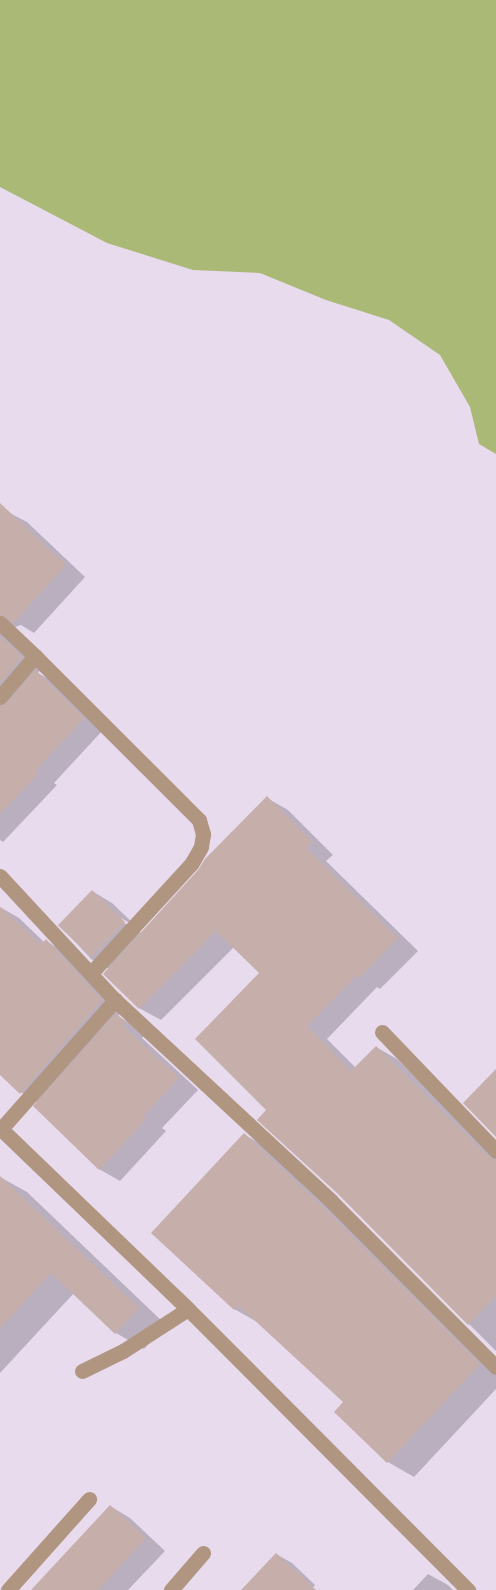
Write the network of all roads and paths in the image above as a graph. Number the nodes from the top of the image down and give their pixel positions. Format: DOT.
graph roads {
  1 [pos="0,623"];
  2 [pos="35,656"];
  3 [pos="0,697"];
  4 [pos="0,876"];
  5 [pos="91,973"];
  6 [pos="115,1000"];
  7 [pos="382,1032"];
  8 [pos="0,1129"];
  9 [pos="496,1151"];
  10 [pos="188,1309"];
  11 [pos="496,1367"];
  12 [pos="82,1370"];
  13 [pos="89,1499"];
  14 [pos="204,1552"];
  15 [pos="8,1590"];
  16 [pos="171,1590"];
  17 [pos="468,1590"];
  1 -- 2 [label="street"];
  2 -- 3 [label="street"];
  2 -- 5 [label="street"];
  4 -- 5 [label="street"];
  5 -- 6 [label="street"];
  6 -- 8 [label="street"];
  6 -- 11 [label="street"];
  7 -- 9 [label="street"];
  8 -- 10 [label="street"];
  10 -- 12 [label="street"];
  10 -- 17 [label="street"];
  13 -- 15 [label="street"];
  14 -- 16 [label="street"];
}
